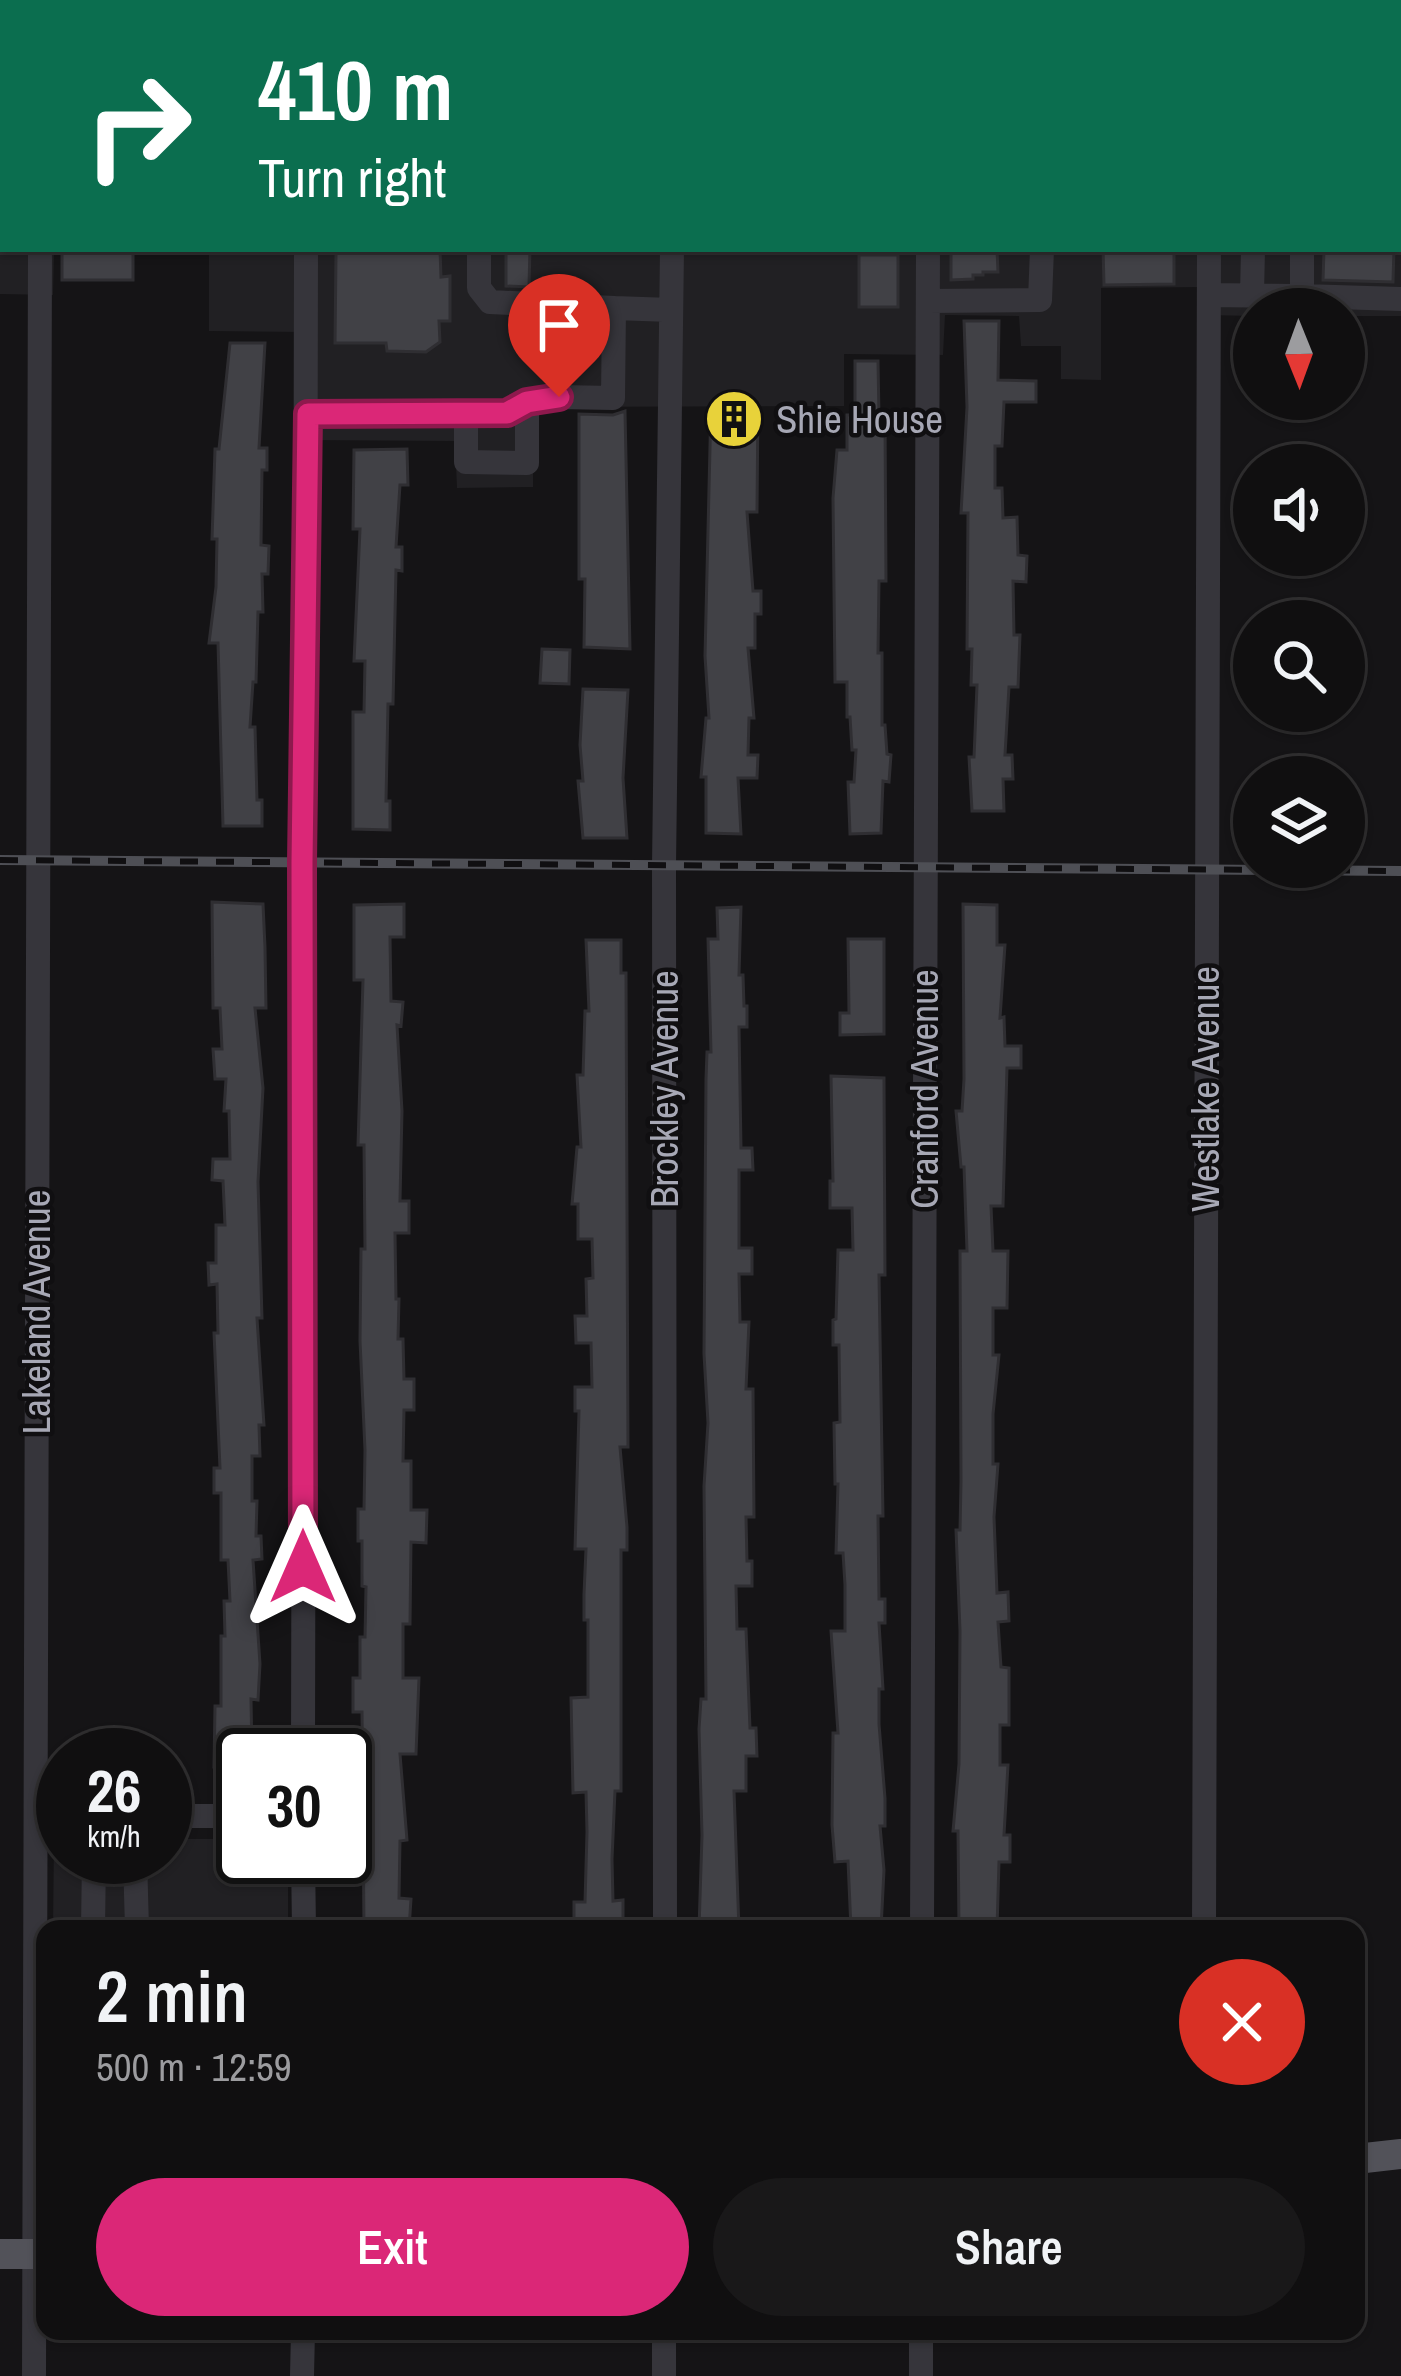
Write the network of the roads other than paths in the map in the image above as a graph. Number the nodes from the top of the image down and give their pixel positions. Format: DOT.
graph roads {
  1 [pos="40,252"];
  2 [pos="306,252"];
  3 [pos="479,252"];
  4 [pos="672,252"];
  5 [pos="928,252"];
  6 [pos="1042,252"];
  7 [pos="1209,252"];
  8 [pos="1253,252"];
  9 [pos="1303,252"];
  10 [pos="1252,288"];
  11 [pos="1302,288"];
  12 [pos="1209,295"];
  13 [pos="1233,295"];
  14 [pos="1365,298"];
  15 [pos="1401,299"];
  16 [pos="928,301"];
  17 [pos="559,308"];
  18 [pos="614,308"];
  19 [pos="671,310"];
  20 [pos="559,397"];
  21 [pos="527,402"];
  22 [pos="308,414"];
  23 [pos="466,414"];
  24 [pos="303,1728"];
  25 [pos="35,1820"];
  26 [pos="94,1884"];
  27 [pos="135,1884"];
  28 [pos="303,1884"];
  29 [pos="37,1920"];
  30 [pos="93,1920"];
  31 [pos="136,1920"];
  32 [pos="304,1920"];
  33 [pos="665,1920"];
  34 [pos="922,1920"];
  35 [pos="1204,1920"];
  36 [pos="1401,2154"];
  37 [pos="1365,2158"];
  38 [pos="0,2254"];
  39 [pos="36,2254"];
  40 [pos="36,2335"];
  41 [pos="303,2340"];
  42 [pos="664,2340"];
  43 [pos="921,2340"];
  44 [pos="34,2376"];
  45 [pos="302,2376"];
  46 [pos="664,2376"];
  47 [pos="921,2376"];
  1 -- 25 [label="street, Lakeland Avenue"];
  2 -- 22 [label="street"];
  3 -- 17 [label="street"];
  4 -- 19 [label="street, Brockley Avenue"];
  5 -- 16 [label="street, Cranford Avenue"];
  6 -- 16 [label="street"];
  7 -- 12 [label="street, Westlake Avenue"];
  8 -- 10 [label="street"];
  9 -- 11 [label="street"];
  12 -- 13 [label="street"];
  12 -- 35 [label="street, Westlake Avenue"];
  14 -- 15 [label="street"];
  16 -- 34 [label="street, Cranford Avenue"];
  17 -- 18 [label="street"];
  17 -- 20 [label="street"];
  18 -- 19 [label="street"];
  18 -- 20 [label="street"];
  19 -- 33 [label="street, Brockley Avenue"];
  20 -- 21 [label="street"];
  21 -- 23 [label="street"];
  21 -- 23 [label="street"];
  22 -- 23 [label="street"];
  22 -- 24 [label="street"];
  25 -- 29 [label="street, Lakeland Avenue"];
  26 -- 30 [label="street"];
  27 -- 31 [label="street"];
  28 -- 32 [label="street"];
  36 -- 37 [label="main road"];
  38 -- 39 [label="main road"];
  40 -- 44 [label="street, Lakeland Avenue"];
  41 -- 45 [label="street"];
  42 -- 46 [label="street"];
  43 -- 47 [label="street"];
}
